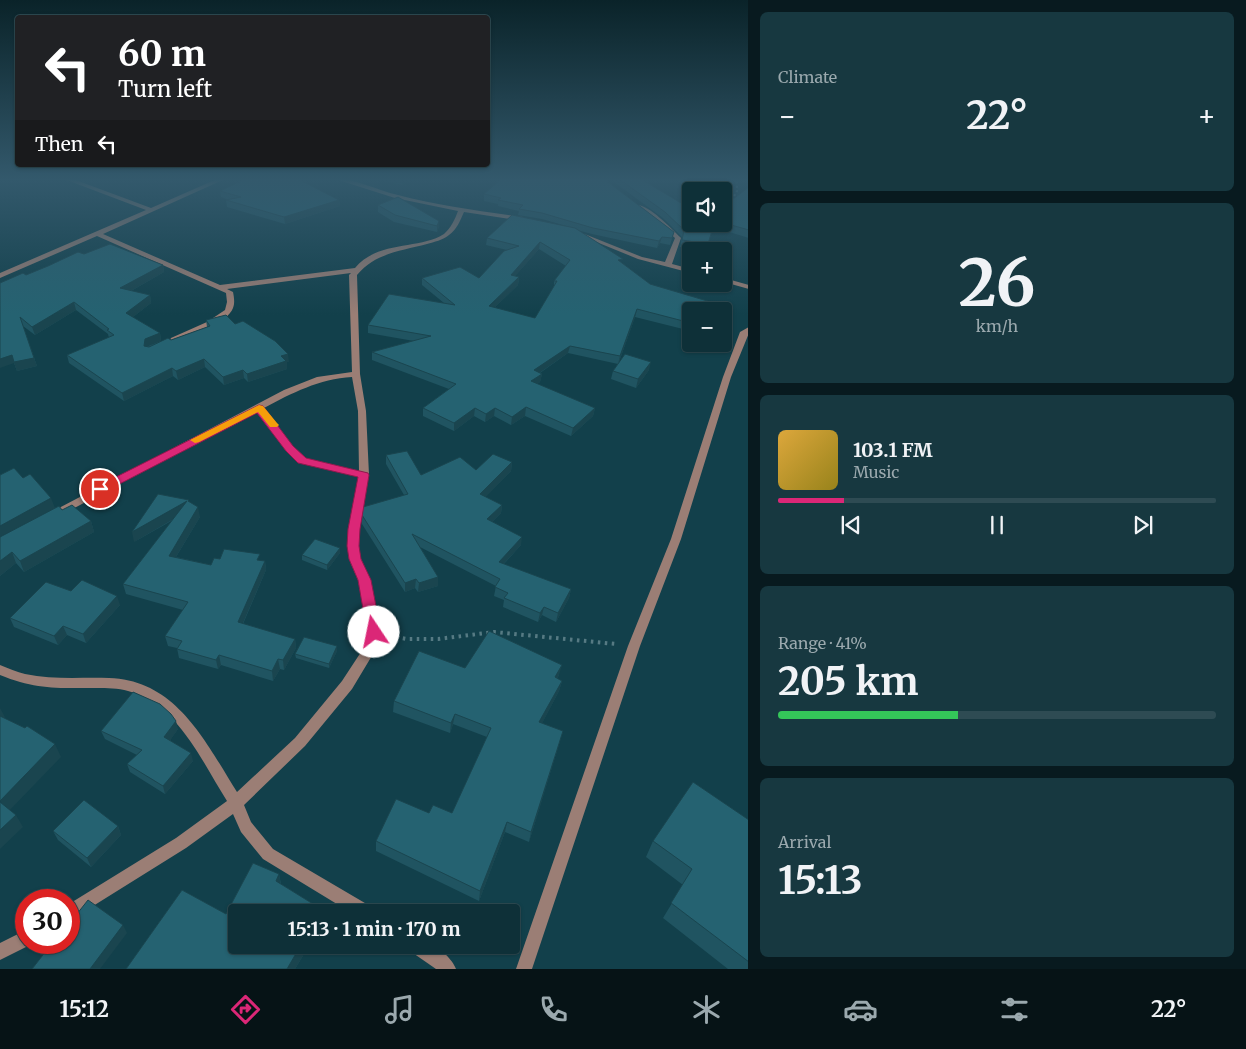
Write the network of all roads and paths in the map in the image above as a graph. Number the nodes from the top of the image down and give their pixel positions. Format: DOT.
graph roads {
  1 [pos="120,224"];
  2 [pos="455,224"];
  3 [pos="663,224"];
  4 [pos="565,229"];
  5 [pos="98,234"];
  6 [pos="668,265"];
  7 [pos="682,269"];
  8 [pos="356,270"];
  9 [pos="0,276"];
  10 [pos="732,282"];
  11 [pos="748,287"];
  12 [pos="222,288"];
  13 [pos="748,329"];
  14 [pos="166,344"];
  15 [pos="356,374"];
  16 [pos="259,408"];
  17 [pos="364,475"];
  18 [pos="49,517"];
  19 [pos="374,632"];
  20 [pos="634,646"];
  21 [pos="0,670"];
  22 [pos="236,803"];
  23 [pos="351,904"];
  24 [pos="80,906"];
  25 [pos="15,944"];
  26 [pos="0,952"];
  27 [pos="430,954"];
  28 [pos="448,969"];
  29 [pos="524,969"];
  1 -- 5 [label="street"];
  2 -- 8 [label="street"];
  3 -- 6 [label="street"];
  4 -- 6 [label="street"];
  5 -- 9 [label="street"];
  5 -- 12 [label="street"];
  6 -- 7 [label="street"];
  8 -- 12 [label="street"];
  8 -- 15 [label="street"];
  10 -- 11 [label="street"];
  12 -- 14 [label="street"];
  13 -- 20 [label="street"];
  15 -- 16 [label="street"];
  15 -- 17 [label="street"];
  16 -- 17 [label="street"];
  16 -- 18 [label="street"];
  17 -- 19 [label="street"];
  19 -- 20 [label="path"];
  19 -- 22 [label="street"];
  20 -- 29 [label="street"];
  21 -- 22 [label="street"];
  22 -- 23 [label="street"];
  22 -- 24 [label="street"];
  25 -- 26 [label="street"];
  27 -- 28 [label="street"];
}
